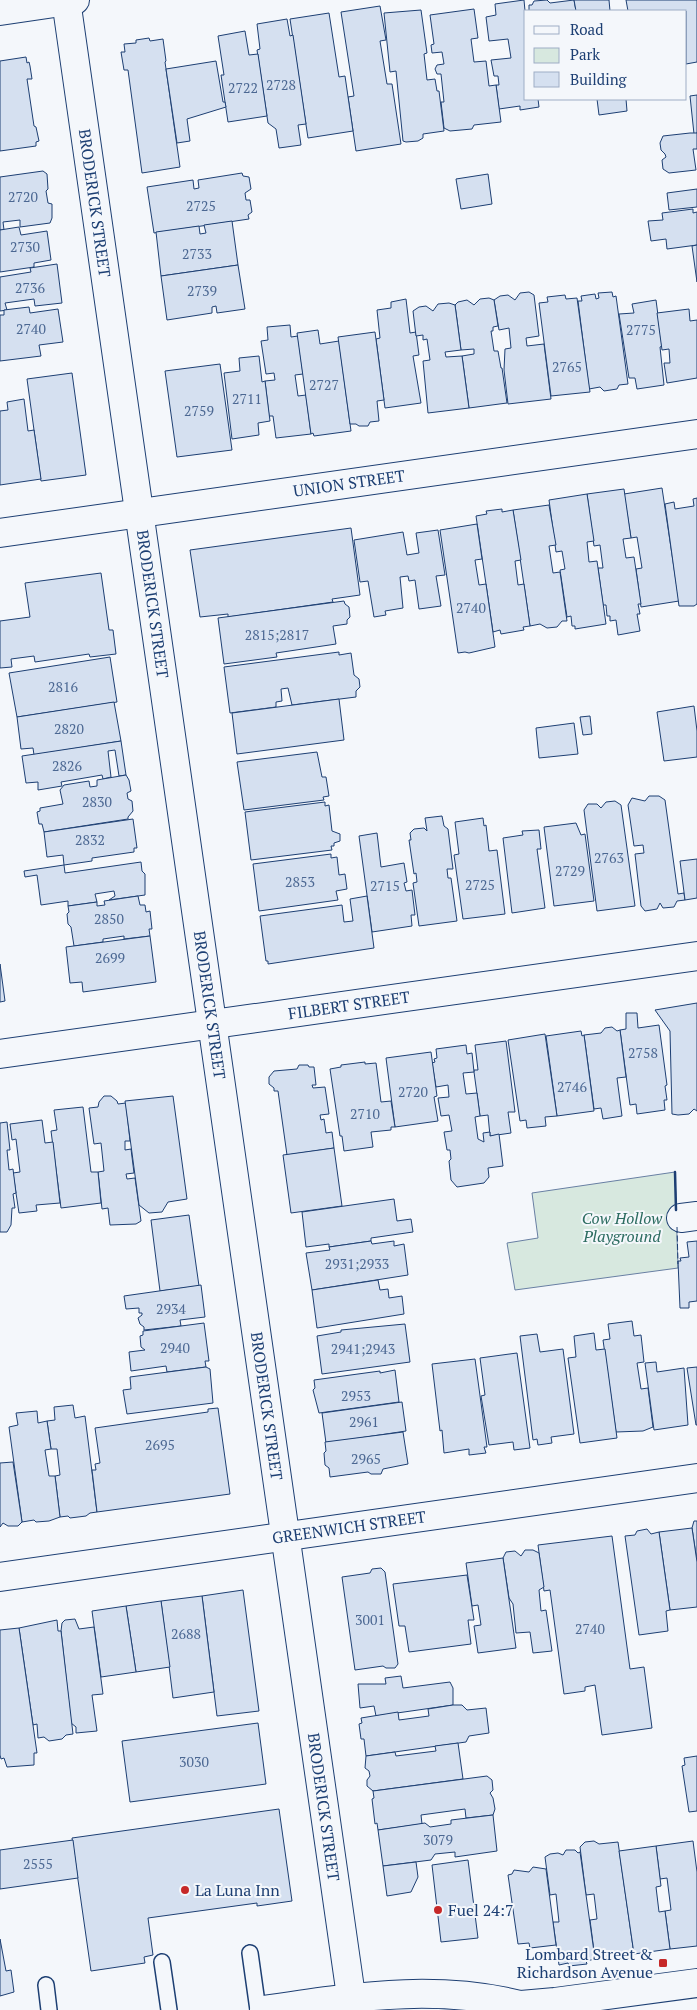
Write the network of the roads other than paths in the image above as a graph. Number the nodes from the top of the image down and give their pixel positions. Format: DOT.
graph roads {
  1 [pos="69,0"];
  2 [pos="0,10"];
  3 [pos="697,434"];
  4 [pos="140,513"];
  5 [pos="0,533"];
  6 [pos="697,956"];
  7 [pos="213,1024"];
  8 [pos="0,1054"];
  9 [pos="697,1478"];
  10 [pos="285,1536"];
  11 [pos="0,1577"];
  12 [pos="250,1953"];
  13 [pos="162,1962"];
  14 [pos="697,1983"];
  15 [pos="46,1985"];
  16 [pos="352,2004"];
  17 [pos="530,2007"];
  18 [pos="49,2010"];
  19 [pos="169,2010"];
  20 [pos="258,2010"];
  21 [pos="264,2010"];
  1 -- 2 [label="main road"];
  1 -- 4 [label="main road, BRODERICK STREET"];
  3 -- 4 [label="main road, UNION STREET"];
  4 -- 5 [label="main road, UNION STREET"];
  4 -- 7 [label="main road, BRODERICK STREET"];
  6 -- 7 [label="main road, FILBERT STREET"];
  7 -- 8 [label="main road, FILBERT STREET"];
  7 -- 10 [label="main road, BRODERICK STREET"];
  9 -- 10 [label="main road, GREENWICH STREET"];
  10 -- 11 [label="main road, GREENWICH STREET"];
  10 -- 16 [label="main road, BRODERICK STREET"];
  12 -- 20 [label="lane"];
  13 -- 19 [label="lane"];
  14 -- 17 [label="main road"];
  15 -- 18 [label="lane"];
  16 -- 17 [label="main road"];
  16 -- 21 [label="main road"];
}
